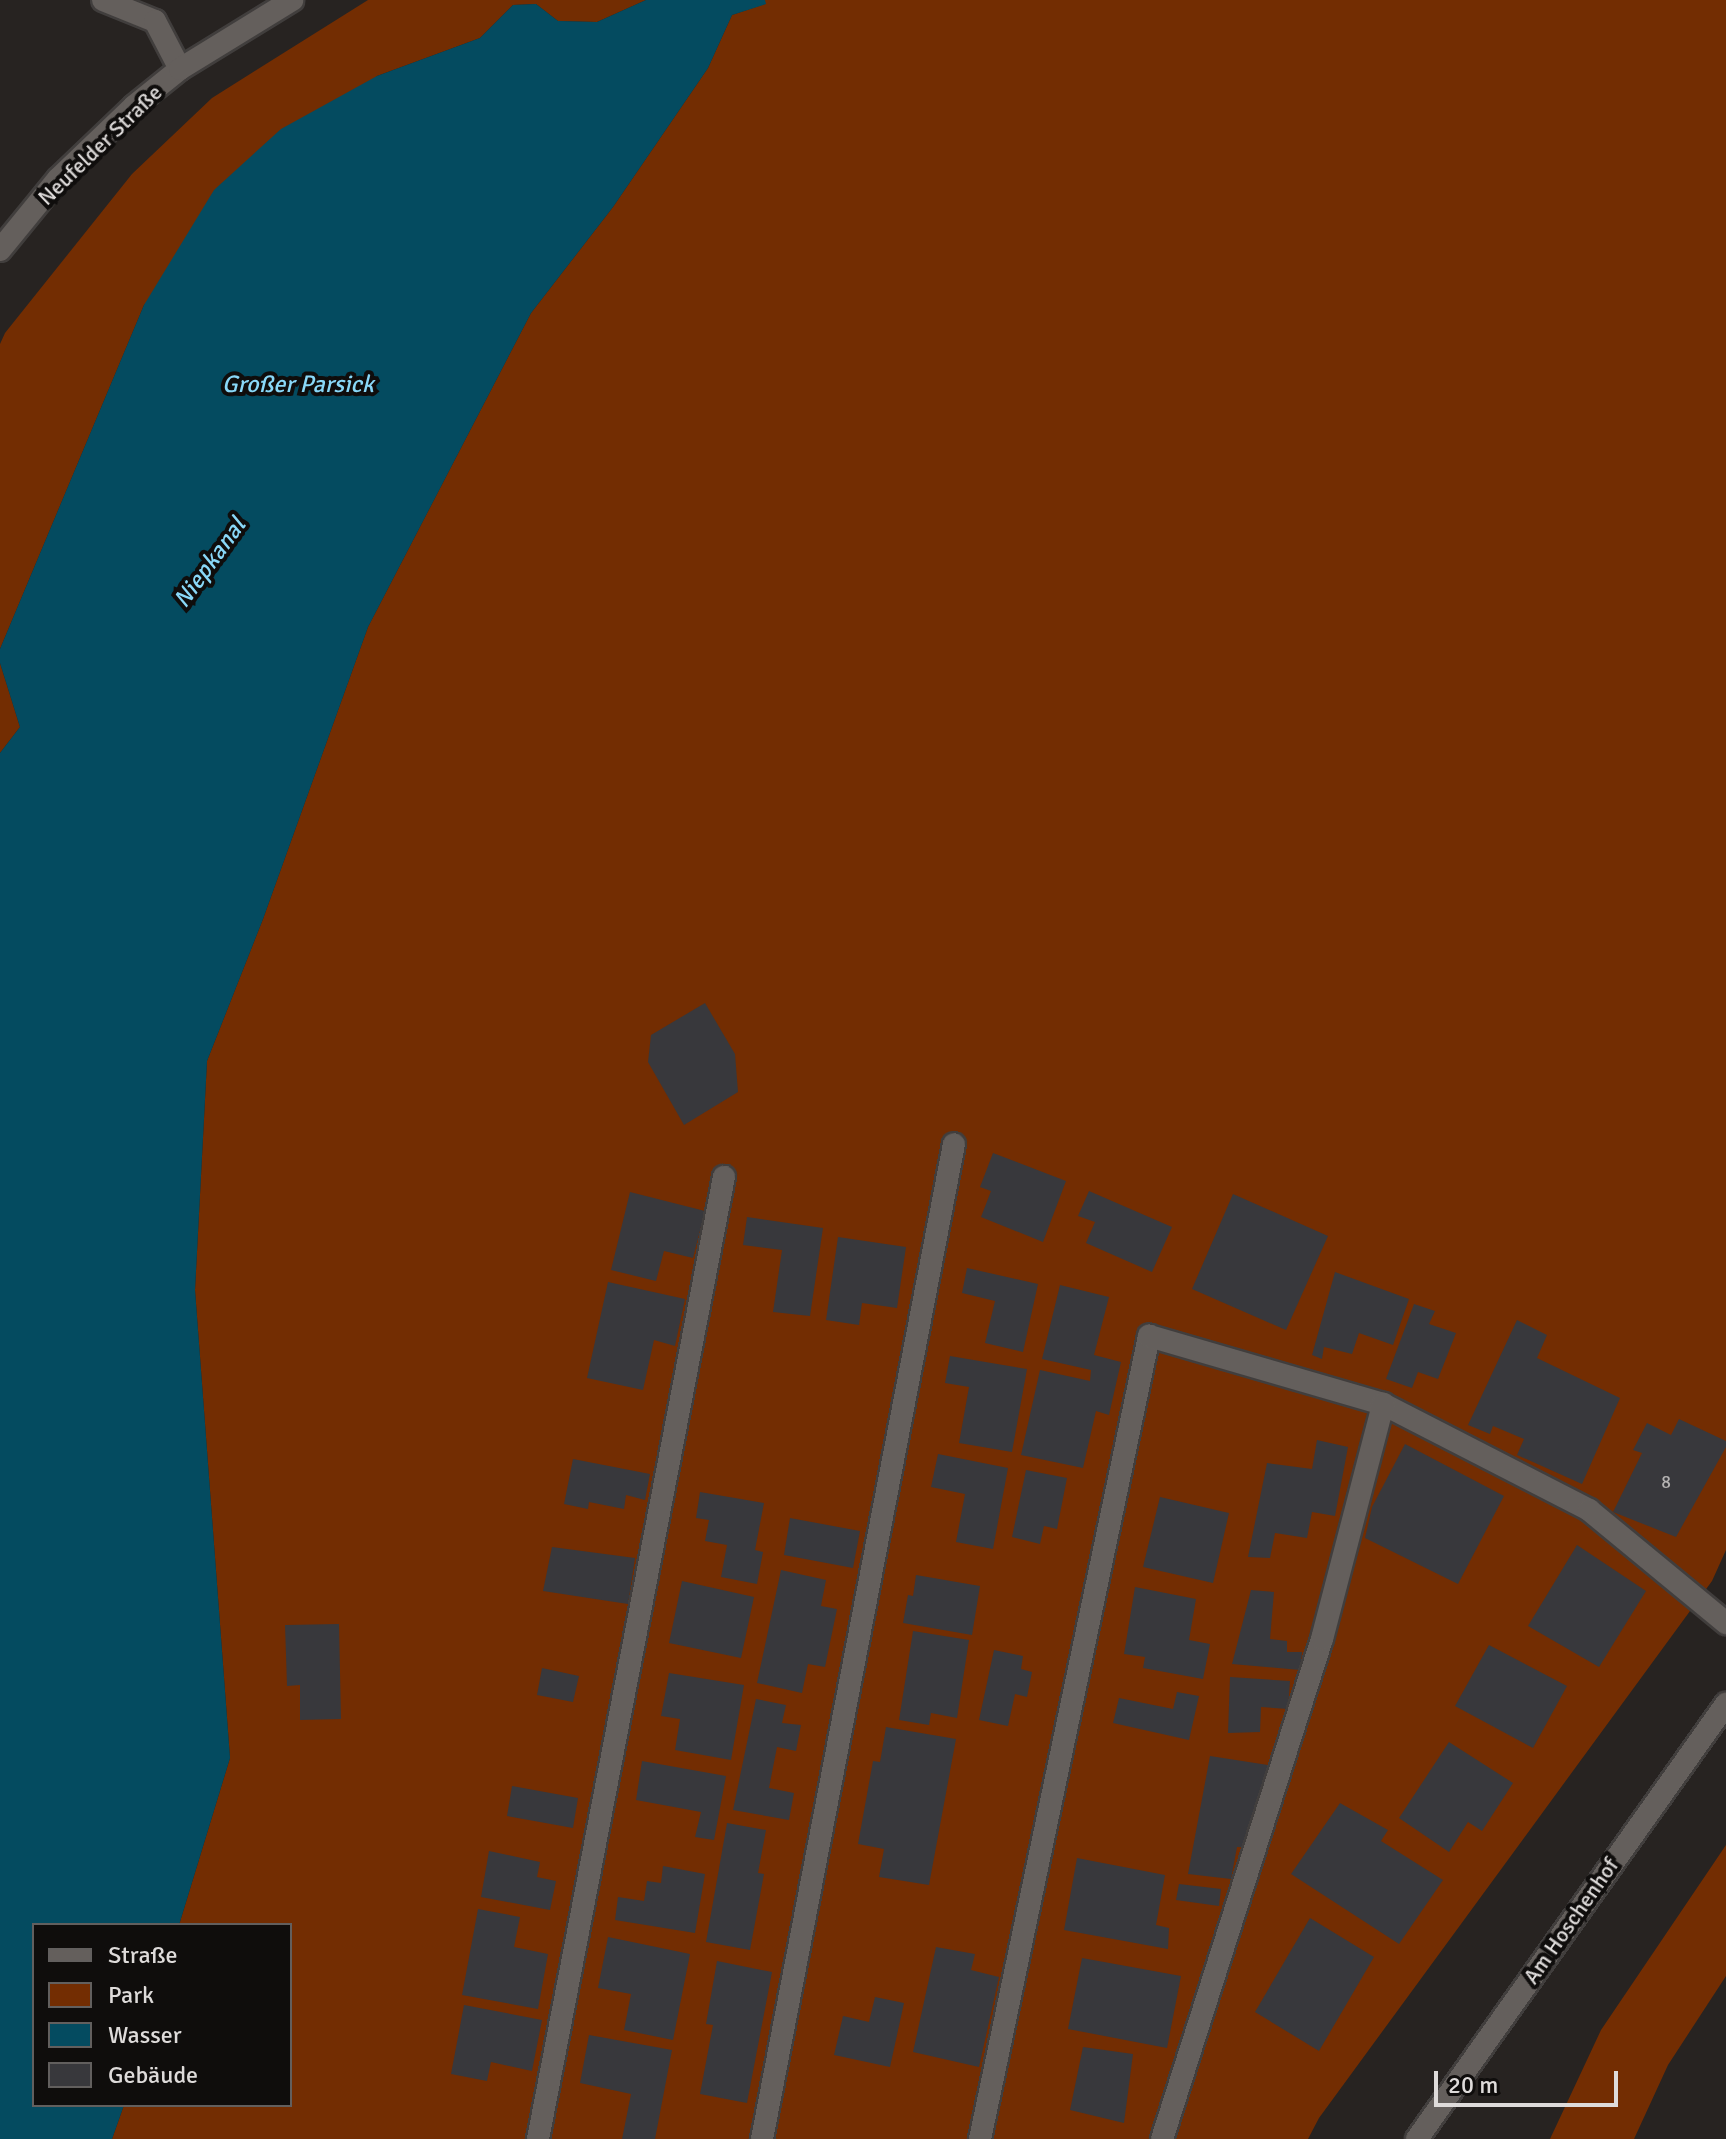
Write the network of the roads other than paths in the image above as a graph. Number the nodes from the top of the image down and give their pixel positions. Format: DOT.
graph roads {
  1 [pos="103,0"];
  2 [pos="292,0"];
  3 [pos="180,69"];
  4 [pos="0,250"];
  5 [pos="954,1144"];
  6 [pos="724,1177"];
  7 [pos="1383,1404"];
  8 [pos="1726,1623"];
  9 [pos="1726,1704"];
  10 [pos="538,2139"];
  11 [pos="762,2139"];
  12 [pos="980,2139"];
  13 [pos="1162,2139"];
  14 [pos="1417,2139"];
  1 -- 3 [label="street"];
  2 -- 3 [label="street, Neufelder Straße"];
  3 -- 4 [label="street, Neufelder Straße"];
  5 -- 11 [label="street"];
  6 -- 10 [label="street"];
  7 -- 8 [label="street"];
  7 -- 12 [label="street"];
  7 -- 13 [label="street"];
  9 -- 14 [label="street, Am Hoschenhof"];
}
